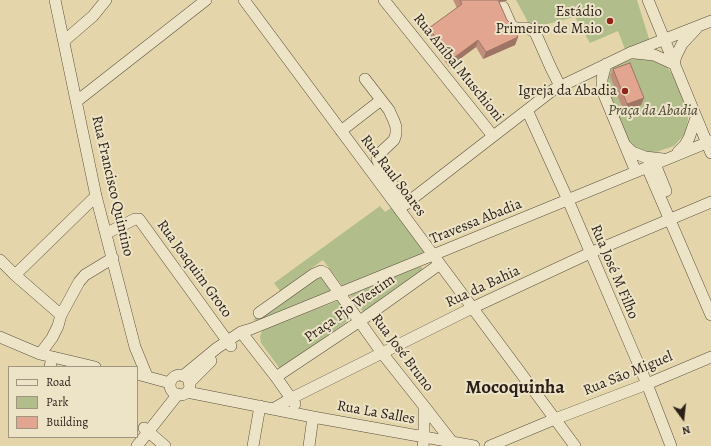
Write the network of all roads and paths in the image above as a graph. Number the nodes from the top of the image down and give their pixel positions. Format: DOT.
graph roads {
  1 [pos="55,0"];
  2 [pos="106,0"];
  3 [pos="206,0"];
  4 [pos="244,0"];
  5 [pos="384,0"];
  6 [pos="648,0"];
  7 [pos="503,8"];
  8 [pos="711,21"];
  9 [pos="700,25"];
  10 [pos="664,40"];
  11 [pos="64,41"];
  12 [pos="632,52"];
  13 [pos="606,64"];
  14 [pos="674,64"];
  15 [pos="364,79"];
  16 [pos="560,86"];
  17 [pos="381,100"];
  18 [pos="77,101"];
  19 [pos="527,110"];
  20 [pos="696,118"];
  21 [pos="341,131"];
  22 [pos="493,136"];
  23 [pos="709,142"];
  24 [pos="626,146"];
  25 [pos="711,153"];
  26 [pos="671,157"];
  27 [pos="651,165"];
  28 [pos="636,172"];
  29 [pos="96,196"];
  30 [pos="568,200"];
  31 [pos="711,202"];
  32 [pos="403,206"];
  33 [pos="673,218"];
  34 [pos="107,233"];
  35 [pos="590,253"];
  36 [pos="113,258"];
  37 [pos="0,260"];
  38 [pos="436,260"];
  39 [pos="15,275"];
  40 [pos="340,294"];
  41 [pos="711,299"];
  42 [pos="472,308"];
  43 [pos="259,313"];
  44 [pos="61,315"];
  45 [pos="711,315"];
  46 [pos="360,321"];
  47 [pos="246,332"];
  48 [pos="0,337"];
  49 [pos="229,343"];
  50 [pos="382,353"];
  51 [pos="40,354"];
  52 [pos="711,357"];
  53 [pos="51,362"];
  54 [pos="86,366"];
  55 [pos="142,375"];
  56 [pos="276,377"];
  57 [pos="647,384"];
  58 [pos="180,386"];
  59 [pos="292,398"];
  60 [pos="260,406"];
  61 [pos="424,406"];
  62 [pos="274,409"];
  63 [pos="302,415"];
  64 [pos="313,417"];
  65 [pos="555,419"];
  66 [pos="147,429"];
  67 [pos="138,436"];
  68 [pos="136,438"];
  69 [pos="423,442"];
  70 [pos="452,442"];
  71 [pos="129,446"];
  72 [pos="137,446"];
  73 [pos="165,446"];
  74 [pos="253,446"];
  75 [pos="309,446"];
  76 [pos="474,446"];
  77 [pos="490,446"];
  78 [pos="574,446"];
  79 [pos="671,446"];
  1 -- 11 [label="street, Rua Francisco Quintino"];
  2 -- 11 [label="street"];
  3 -- 18 [label="street"];
  4 -- 21 [label="street, Rua Raul Soares"];
  5 -- 22 [label="street, Rua Aníbal Muschioni"];
  6 -- 10 [label="street"];
  7 -- 16 [label="street"];
  8 -- 9 [label="street"];
  9 -- 10 [label="street"];
  9 -- 14 [label="street"];
  10 -- 12 [label="street"];
  10 -- 14 [label="street"];
  11 -- 18 [label="street, Rua Francisco Quintino"];
  12 -- 13 [label="street"];
  12 -- 14 [label="street"];
  13 -- 16 [label="street"];
  13 -- 24 [label="street"];
  14 -- 20 [label="street"];
  15 -- 17 [label="street"];
  16 -- 19 [label="street"];
  17 -- 21 [label="street"];
  17 -- 32 [label="street"];
  18 -- 29 [label="street, Rua Francisco Quintino"];
  19 -- 22 [label="street"];
  19 -- 30 [label="street, Rua José M Filho"];
  20 -- 23 [label="street"];
  20 -- 26 [label="street"];
  21 -- 32 [label="street, Rua Raul Soares"];
  22 -- 32 [label="street"];
  23 -- 25 [label="street"];
  23 -- 26 [label="street, Travessa Abadia"];
  24 -- 26 [label="street"];
  24 -- 28 [label="street"];
  26 -- 27 [label="street, Travessa Abadia"];
  27 -- 28 [label="street, Travessa Abadia"];
  27 -- 33 [label="street"];
  28 -- 30 [label="street, Travessa Abadia"];
  29 -- 34 [label="street, Rua Francisco Quintino"];
  29 -- 39 [label="street"];
  30 -- 35 [label="street, Rua José M Filho"];
  30 -- 38 [label="street, Travessa Abadia"];
  31 -- 33 [label="street, Rua da Bahia"];
  32 -- 38 [label="street, Rua Raul Soares"];
  33 -- 35 [label="street, Rua da Bahia"];
  33 -- 41 [label="street"];
  33 -- 45 [label="street"];
  34 -- 36 [label="street, Rua Francisco Quintino"];
  34 -- 49 [label="street, Rua Joaquim Groto"];
  35 -- 42 [label="street, Rua da Bahia"];
  35 -- 57 [label="street, Rua José M Filho"];
  36 -- 44 [label="street"];
  36 -- 55 [label="street, Rua Francisco Quintino"];
  37 -- 39 [label="street"];
  38 -- 40 [label="street, Travessa Abadia"];
  38 -- 42 [label="street, Rua Raul Soares"];
  38 -- 46 [label="street, Praça Pjo Westim"];
  39 -- 44 [label="street"];
  40 -- 43 [label="street, Rua José Bruno"];
  40 -- 46 [label="street, Rua José Bruno"];
  40 -- 47 [label="street, Travessa Abadia"];
  42 -- 50 [label="street, Rua da Bahia"];
  42 -- 65 [label="street, Rua Raul Soares"];
  44 -- 51 [label="street"];
  46 -- 50 [label="street, Rua José Bruno"];
  46 -- 56 [label="street, Praça Pjo Westim"];
  47 -- 49 [label="street, Travessa Abadia"];
  47 -- 56 [label="street"];
  48 -- 51 [label="street"];
  49 -- 58 [label="street, Travessa Abadia"];
  50 -- 59 [label="street, Rua da Bahia"];
  50 -- 61 [label="street, Rua José Bruno"];
  51 -- 53 [label="street"];
  52 -- 57 [label="street, Rua São Miguel"];
  53 -- 54 [label="street"];
  55 -- 58 [label="street, Rua La Salles"];
  56 -- 59 [label="street"];
  57 -- 65 [label="street, Rua São Miguel"];
  57 -- 79 [label="street, Rua José M Filho"];
  58 -- 60 [label="street, Rua La Salles"];
  58 -- 66 [label="street, Travessa Abadia"];
  59 -- 62 [label="street, Rua da Bahia"];
  59 -- 63 [label="street"];
  60 -- 62 [label="street, Rua La Salles"];
  60 -- 74 [label="street"];
  61 -- 69 [label="street, Rua José Bruno"];
  61 -- 70 [label="street"];
  62 -- 63 [label="street, Rua La Salles"];
  63 -- 64 [label="street, Rua La Salles"];
  64 -- 69 [label="street, Rua La Salles"];
  64 -- 75 [label="street"];
  65 -- 77 [label="street, Rua São Miguel"];
  65 -- 78 [label="street, Rua Raul Soares"];
  66 -- 67 [label="street"];
  66 -- 72 [label="street"];
  66 -- 73 [label="street"];
  68 -- 71 [label="street"];
  69 -- 70 [label="street, Rua La Salles"];
  70 -- 76 [label="street, Rua La Salles"];
}
